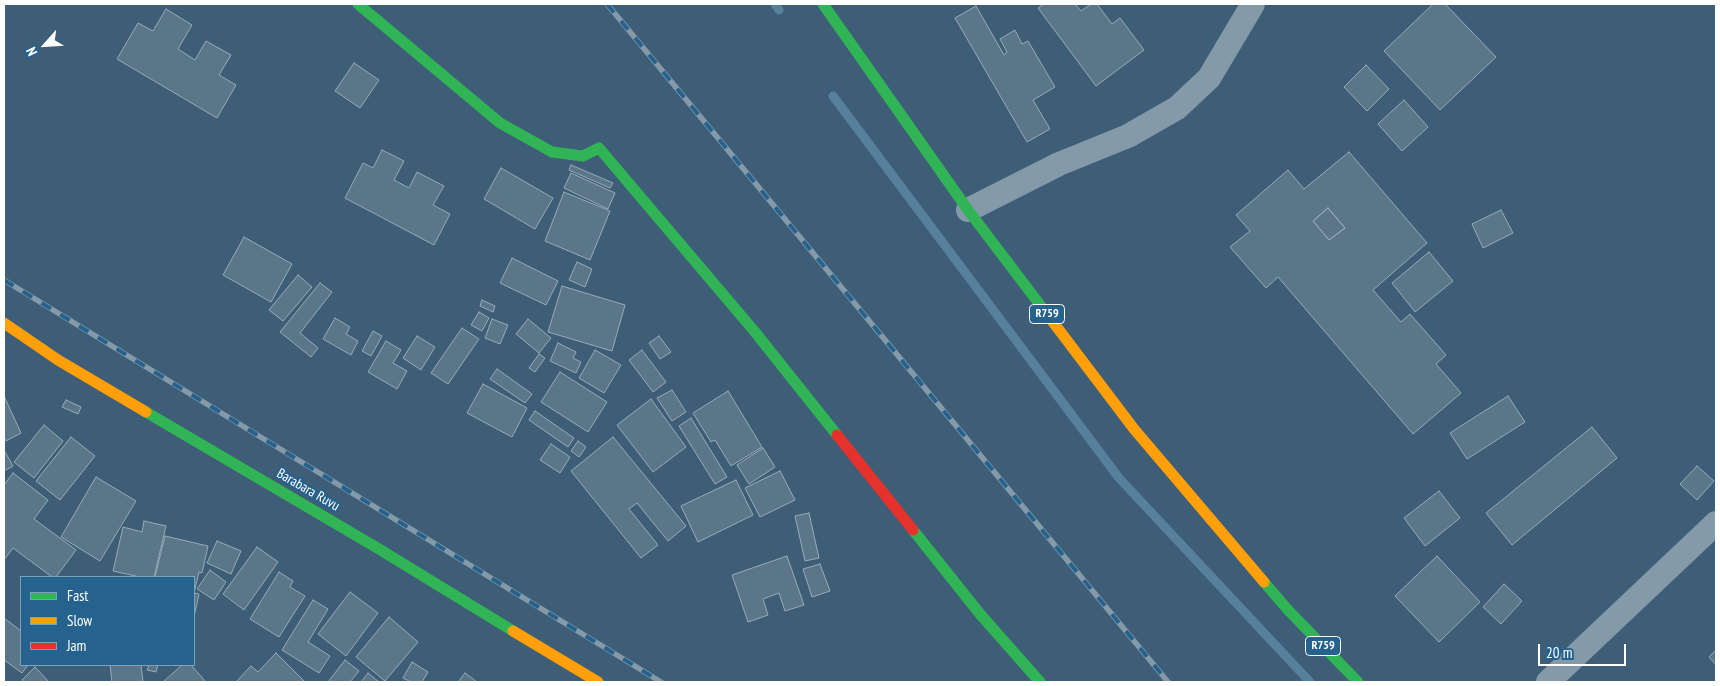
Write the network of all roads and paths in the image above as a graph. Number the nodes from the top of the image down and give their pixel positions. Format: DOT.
graph roads {
  1 [pos="358,4"];
  2 [pos="823,4"];
  3 [pos="1253,4"];
  4 [pos="968,210"];
  5 [pos="4,323"];
  6 [pos="1716,523"];
  7 [pos="598,682"];
  8 [pos="1040,682"];
  9 [pos="1358,682"];
  10 [pos="1548,682"];
  1 -- 8 [label="street"];
  2 -- 4 [label="street, R759"];
  3 -- 4 [label="street"];
  4 -- 9 [label="street, R759"];
  5 -- 7 [label="street, Barabara Ruvu"];
  6 -- 10 [label="street"];
}
